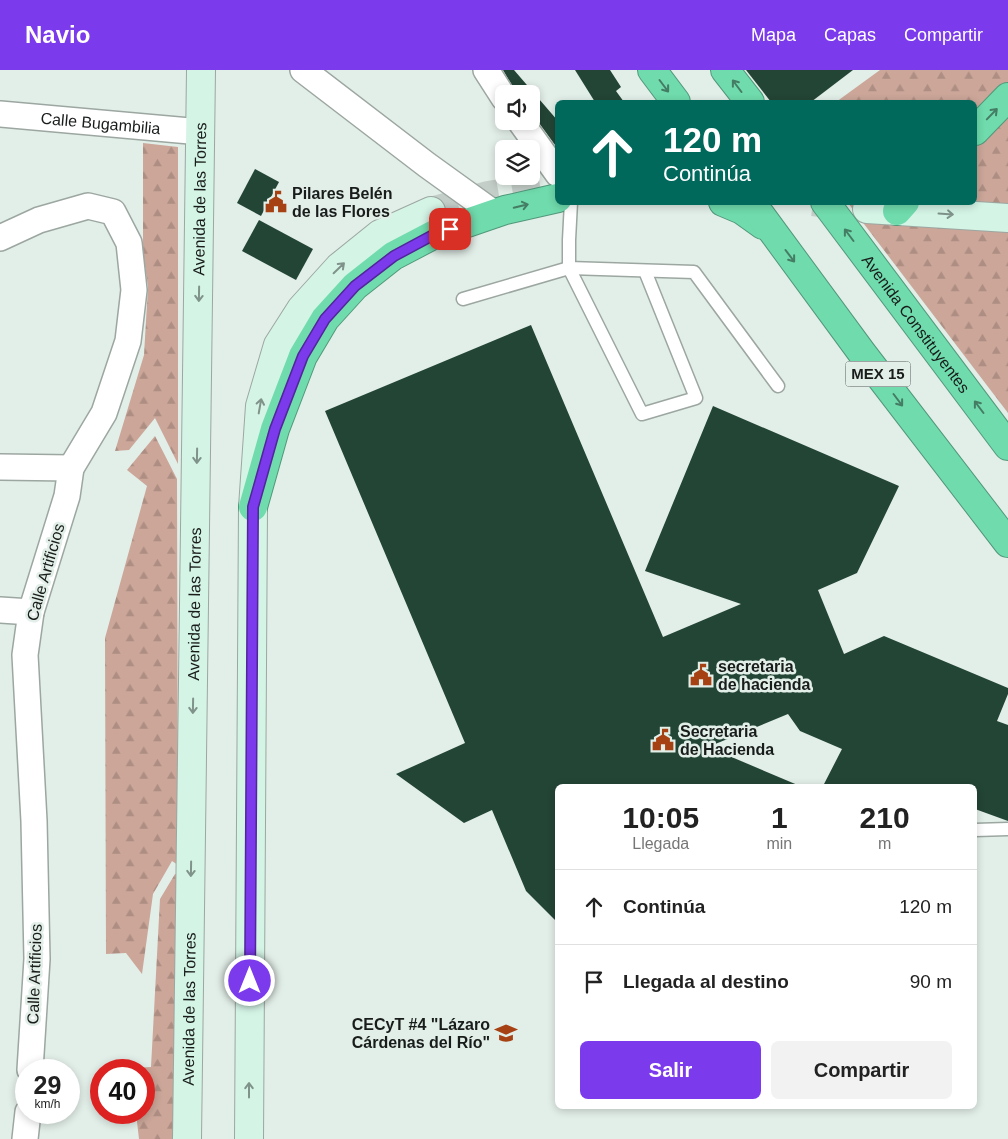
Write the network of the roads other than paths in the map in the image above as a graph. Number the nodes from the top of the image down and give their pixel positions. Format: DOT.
graph roads {
  1 [pos="201,70"];
  2 [pos="302,70"];
  3 [pos="486,70"];
  4 [pos="652,70"];
  5 [pos="725,70"];
  6 [pos="496,85"];
  7 [pos="1008,97"];
  8 [pos="674,100"];
  9 [pos="748,100"];
  10 [pos="0,114"];
  11 [pos="977,129"];
  12 [pos="526,130"];
  13 [pos="201,132"];
  14 [pos="555,170"];
  15 [pos="555,199"];
  16 [pos="571,205"];
  17 [pos="730,205"];
  18 [pos="753,205"];
  19 [pos="827,205"];
  20 [pos="901,207"];
  21 [pos="866,209"];
  22 [pos="431,211"];
  23 [pos="495,214"];
  24 [pos="1008,218"];
  25 [pos="771,230"];
  26 [pos="0,238"];
  27 [pos="569,268"];
  28 [pos="645,271"];
  29 [pos="463,299"];
  30 [pos="778,386"];
  31 [pos="1008,446"];
  32 [pos="0,467"];
  33 [pos="71,468"];
  34 [pos="253,507"];
  35 [pos="1008,543"];
  36 [pos="0,610"];
  37 [pos="31,612"];
  38 [pos="1008,829"];
  39 [pos="977,830"];
  40 [pos="31,1059"];
  41 [pos="27,1124"];
  42 [pos="25,1139"];
  43 [pos="187,1139"];
  44 [pos="249,1139"];
  1 -- 13 [label="street, Avenida de las Torres"];
  2 -- 23 [label="street"];
  3 -- 6 [label="street"];
  4 -- 8 [label="highway, one-way"];
  9 -- 5 [label="highway, one-way"];
  11 -- 7 [label="highway, one-way"];
  10 -- 13 [label="street, Calle Bugambilia"];
  12 -- 14 [label="street"];
  13 -- 43 [label="street, Avenida de las Torres, one-way"];
  23 -- 15 [label="highway, one-way"];
  16 -- 27 [label="lane"];
  17 -- 25 [label="highway"];
  18 -- 25 [label="highway, MEX 15"];
  31 -- 19 [label="highway, Avenida Constituyentes, one-way"];
  20 -- 21 [label="street"];
  20 -- 24 [label="street, one-way"];
  34 -- 22 [label="street, one-way"];
  23 -- 34 [label="highway"];
  25 -- 35 [label="highway, MEX 15, one-way"];
  26 -- 33 [label="street, Calle Artificios"];
  27 -- 28 [label="lane"];
  27 -- 28 [label="lane"];
  27 -- 29 [label="lane"];
  28 -- 30 [label="lane"];
  32 -- 33 [label="street"];
  33 -- 37 [label="street, Calle Artificios"];
  44 -- 34 [label="street, one-way"];
  36 -- 37 [label="street"];
  37 -- 40 [label="street, Calle Artificios"];
  38 -- 39 [label="lane"];
  41 -- 42 [label="street"];
}
